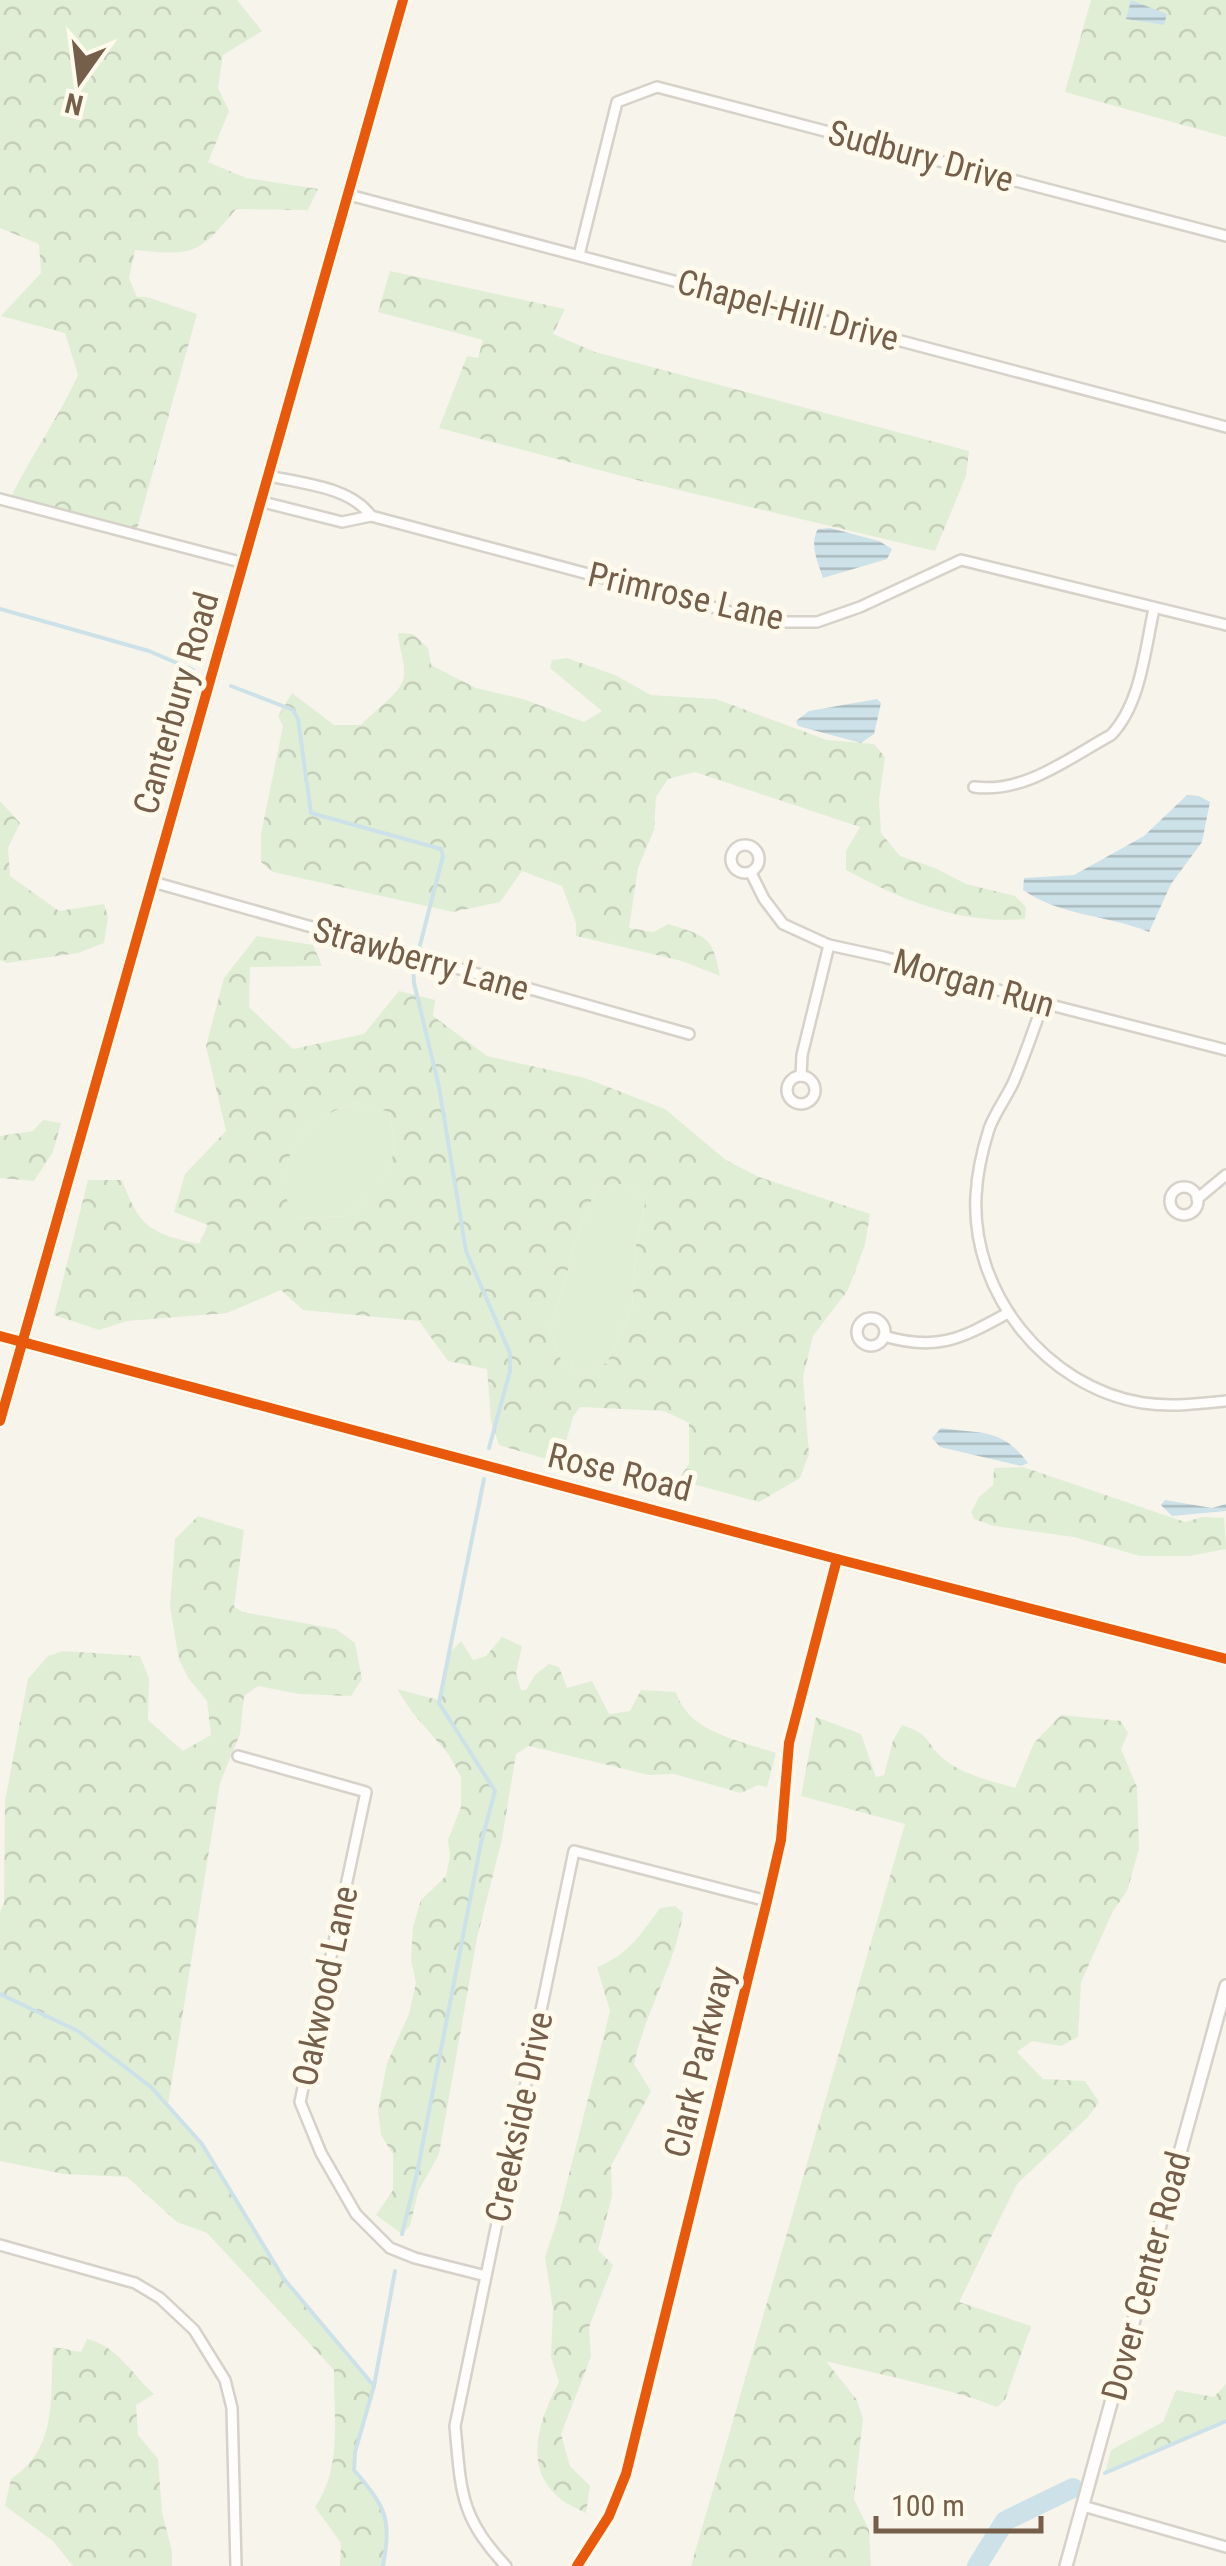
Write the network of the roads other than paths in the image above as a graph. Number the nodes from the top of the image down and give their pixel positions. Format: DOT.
graph roads {
  1 [pos="404,0"];
  2 [pos="349,195"];
  3 [pos="1226,236"];
  4 [pos="579,255"];
  5 [pos="1226,427"];
  6 [pos="270,476"];
  7 [pos="0,499"];
  8 [pos="263,502"];
  9 [pos="371,516"];
  10 [pos="244,563"];
  11 [pos="1154,608"];
  12 [pos="1226,626"];
  13 [pos="974,787"];
  14 [pos="751,872"];
  15 [pos="154,882"];
  16 [pos="829,945"];
  17 [pos="1042,1002"];
  18 [pos="689,1034"];
  19 [pos="1226,1050"];
  20 [pos="800,1076"];
  21 [pos="1226,1176"];
  22 [pos="1197,1199"];
  23 [pos="1008,1313"];
  24 [pos="0,1336"];
  25 [pos="884,1336"];
  26 [pos="22,1342"];
  27 [pos="1226,1400"];
  28 [pos="0,1421"];
  29 [pos="837,1559"];
  30 [pos="1226,1659"];
  31 [pos="238,1756"];
  32 [pos="767,1901"];
  33 [pos="1226,1986"];
  34 [pos="1,2248"];
  35 [pos="486,2276"];
  36 [pos="1083,2506"];
  37 [pos="1226,2548"];
  38 [pos="236,2566"];
  39 [pos="506,2566"];
  40 [pos="577,2566"];
  41 [pos="1066,2566"];
  1 -- 2 [label="street, Canterbury Road"];
  2 -- 4 [label="street, Chapel-Hill Drive"];
  2 -- 6 [label="street, Canterbury Road"];
  3 -- 4 [label="street, Sudbury Drive"];
  4 -- 5 [label="street, Chapel-Hill Drive"];
  6 -- 8 [label="street, Canterbury Road"];
  6 -- 9 [label="street, Primrose Lane"];
  7 -- 10 [label="street"];
  8 -- 9 [label="street, Primrose Lane"];
  8 -- 10 [label="street, Canterbury Road"];
  9 -- 11 [label="street, Primrose Lane"];
  10 -- 15 [label="street, Canterbury Road"];
  11 -- 12 [label="street, Primrose Lane"];
  11 -- 13 [label="street"];
  14 -- 16 [label="street, Morgan Run"];
  15 -- 18 [label="street, Strawberry Lane"];
  15 -- 26 [label="street, Canterbury Road"];
  16 -- 17 [label="street, Morgan Run"];
  16 -- 20 [label="street"];
  17 -- 19 [label="street, Morgan Run"];
  17 -- 23 [label="street"];
  21 -- 22 [label="street"];
  23 -- 25 [label="street"];
  23 -- 27 [label="street"];
  24 -- 26 [label="street, Rose Road"];
  26 -- 28 [label="street, Canterbury Road"];
  26 -- 29 [label="street, Rose Road"];
  29 -- 30 [label="street, Rose Road"];
  29 -- 32 [label="street, Clark Parkway"];
  31 -- 35 [label="street, Oakwood Lane"];
  32 -- 35 [label="street, Creekside Drive"];
  32 -- 40 [label="street, Clark Parkway"];
  33 -- 36 [label="street, Dover Center Road"];
  34 -- 38 [label="street"];
  35 -- 39 [label="street, Creekside Drive"];
  36 -- 37 [label="street"];
  36 -- 41 [label="street, Dover Center Road"];
}
